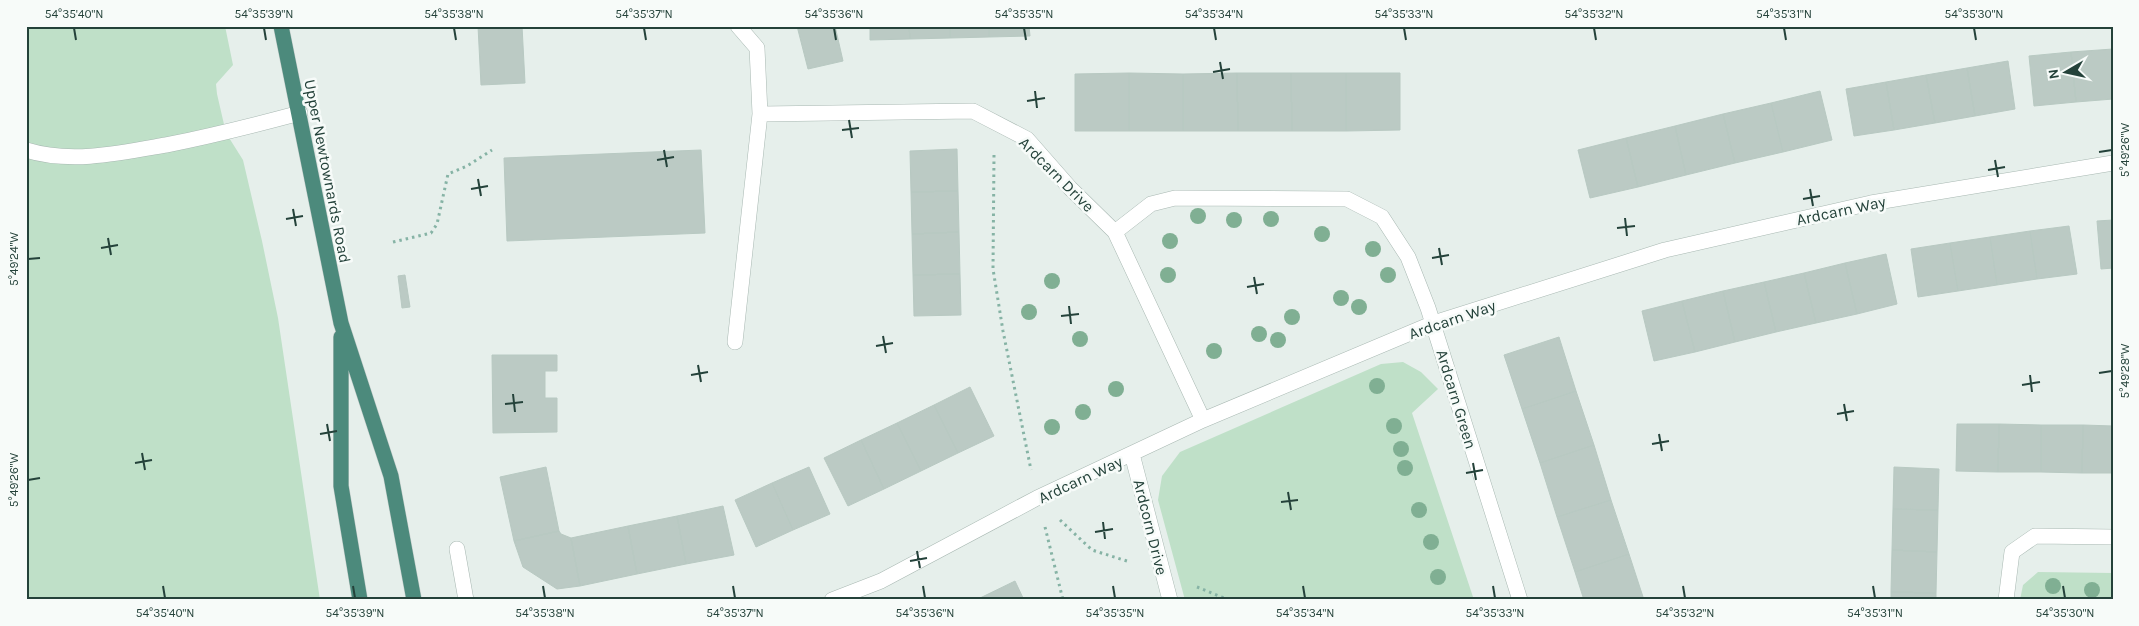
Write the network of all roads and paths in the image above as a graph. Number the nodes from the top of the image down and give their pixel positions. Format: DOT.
graph roads {
  1 [pos="281,26"];
  2 [pos="738,26"];
  3 [pos="300,113"];
  4 [pos="760,114"];
  5 [pos="994,121"];
  6 [pos="26,150"];
  7 [pos="492,150"];
  8 [pos="2113,163"];
  9 [pos="1115,232"];
  10 [pos="393,242"];
  11 [pos="340,323"];
  12 [pos="1434,323"];
  13 [pos="735,342"];
  14 [pos="1203,420"];
  15 [pos="1132,454"];
  16 [pos="1037,498"];
  17 [pos="2113,537"];
  18 [pos="457,549"];
  19 [pos="360,600"];
  20 [pos="414,600"];
  21 [pos="466,600"];
  22 [pos="832,600"];
  23 [pos="1063,600"];
  24 [pos="1170,600"];
  25 [pos="1520,600"];
  26 [pos="2006,600"];
  1 -- 3 [label="highway, Upper Newtownards Road"];
  2 -- 4 [label="street"];
  3 -- 6 [label="street"];
  3 -- 11 [label="highway, Upper Newtownards Road"];
  4 -- 5 [label="street, Ardcarn Drive"];
  4 -- 13 [label="street"];
  5 -- 9 [label="street, Ardcarn Drive"];
  5 -- 16 [label="path"];
  7 -- 10 [label="path"];
  8 -- 12 [label="street, Ardcarn Way"];
  9 -- 12 [label="street, Ardcarn Green"];
  9 -- 14 [label="street, Ardcarn Drive"];
  11 -- 19 [label="highway, Upper Newtownards Road"];
  11 -- 20 [label="highway, Upper Newtownards Road"];
  12 -- 14 [label="street, Ardcarn Way"];
  12 -- 25 [label="street, Ardcarn Green"];
  14 -- 15 [label="street, Ardcarn Way"];
  15 -- 16 [label="street, Ardcarn Way"];
  15 -- 24 [label="street, Ardcorn Drive"];
  16 -- 22 [label="street, Ardcarn Way"];
  16 -- 23 [label="path"];
  17 -- 26 [label="street"];
  18 -- 21 [label="street"];
}
